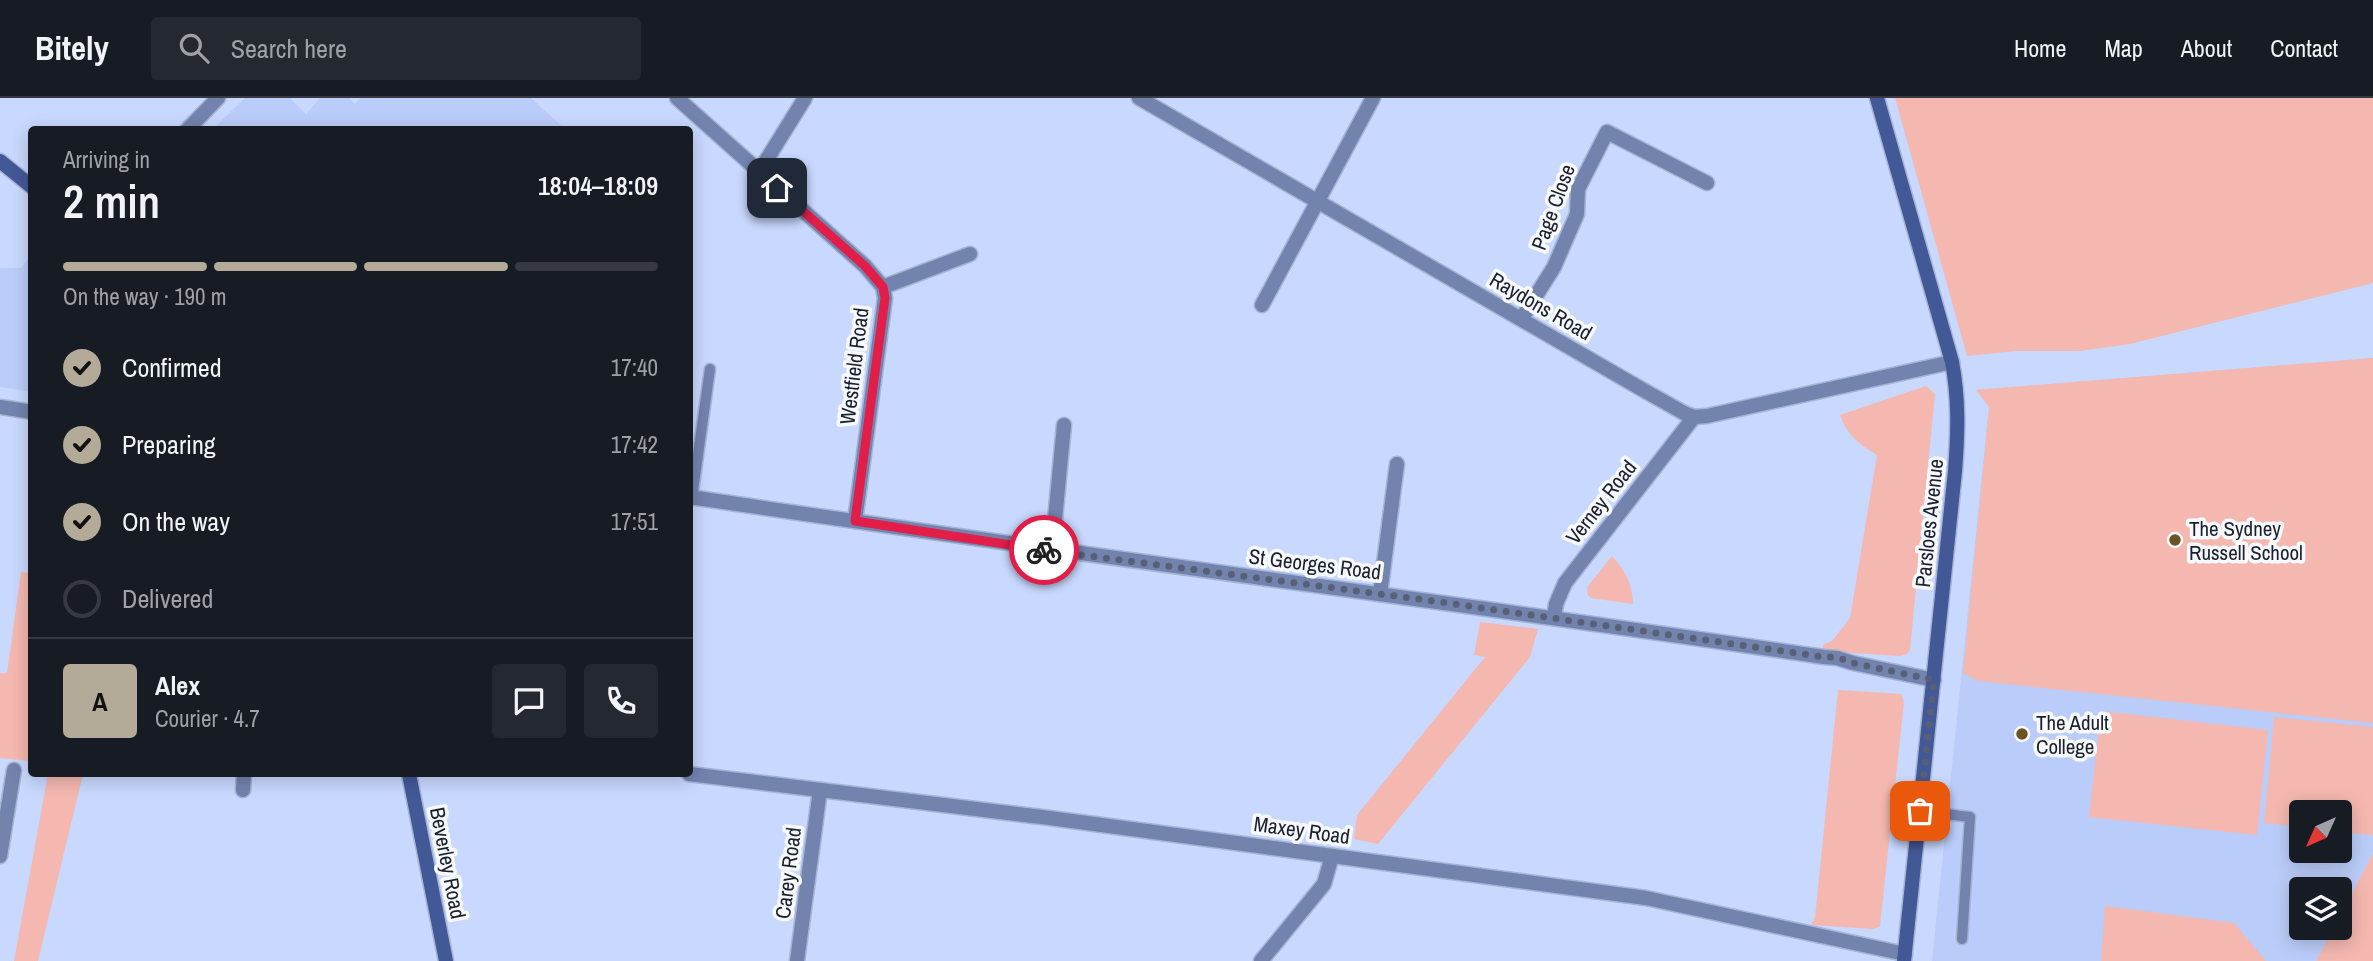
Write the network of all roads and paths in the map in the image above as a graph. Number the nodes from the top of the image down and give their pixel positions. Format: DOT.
graph roads {
  1 [pos="218,98"];
  2 [pos="677,98"];
  3 [pos="805,98"];
  4 [pos="1139,98"];
  5 [pos="1373,98"];
  6 [pos="1877,98"];
  7 [pos="191,126"];
  8 [pos="0,161"];
  9 [pos="759,173"];
  10 [pos="1707,183"];
  11 [pos="28,184"];
  12 [pos="1318,201"];
  13 [pos="970,254"];
  14 [pos="883,287"];
  15 [pos="1262,305"];
  16 [pos="1522,318"];
  17 [pos="1952,362"];
  18 [pos="710,369"];
  19 [pos="0,407"];
  20 [pos="28,411"];
  21 [pos="1694,417"];
  22 [pos="1064,425"];
  23 [pos="1397,464"];
  24 [pos="693,484"];
  25 [pos="693,498"];
  26 [pos="855,521"];
  27 [pos="1052,551"];
  28 [pos="1380,594"];
  29 [pos="1554,618"];
  30 [pos="1934,680"];
  31 [pos="14,770"];
  32 [pos="693,774"];
  33 [pos="244,777"];
  34 [pos="410,777"];
  35 [pos="243,790"];
  36 [pos="820,790"];
  37 [pos="1920,811"];
  38 [pos="0,856"];
  39 [pos="1332,856"];
  40 [pos="1962,939"];
  41 [pos="1905,958"];
  42 [pos="446,961"];
  43 [pos="797,961"];
  44 [pos="1261,961"];
  1 -- 7 [label="street"];
  2 -- 9 [label="street, Westfield Road"];
  3 -- 9 [label="street"];
  4 -- 12 [label="street, Raydons Road"];
  5 -- 12 [label="street"];
  6 -- 17 [label="street, Parsloes Avenue"];
  8 -- 11 [label="street"];
  9 -- 14 [label="street, Westfield Road"];
  10 -- 16 [label="street, Page Close"];
  12 -- 15 [label="street"];
  12 -- 16 [label="street, Raydons Road"];
  13 -- 14 [label="street"];
  14 -- 26 [label="street, Westfield Road"];
  16 -- 21 [label="street, Raydons Road"];
  17 -- 21 [label="street"];
  17 -- 30 [label="street, Parsloes Avenue"];
  18 -- 24 [label="lane"];
  19 -- 20 [label="street"];
  21 -- 29 [label="street, Verney Road"];
  22 -- 27 [label="street"];
  23 -- 28 [label="street"];
  25 -- 26 [label="street, St Georges Road"];
  26 -- 27 [label="street, St Georges Road"];
  27 -- 28 [label="street, St Georges Road"];
  28 -- 29 [label="street, St Georges Road"];
  29 -- 30 [label="street, St Georges Road"];
  30 -- 37 [label="street, Parsloes Avenue"];
  31 -- 38 [label="street"];
  32 -- 36 [label="street, Maxey Road"];
  33 -- 35 [label="street"];
  34 -- 42 [label="street, Beverley Road"];
  36 -- 39 [label="street, Maxey Road"];
  36 -- 43 [label="street, Carey Road"];
  37 -- 40 [label="lane"];
  37 -- 41 [label="street, Parsloes Avenue"];
  39 -- 41 [label="street, Maxey Road"];
  39 -- 44 [label="street"];
}
